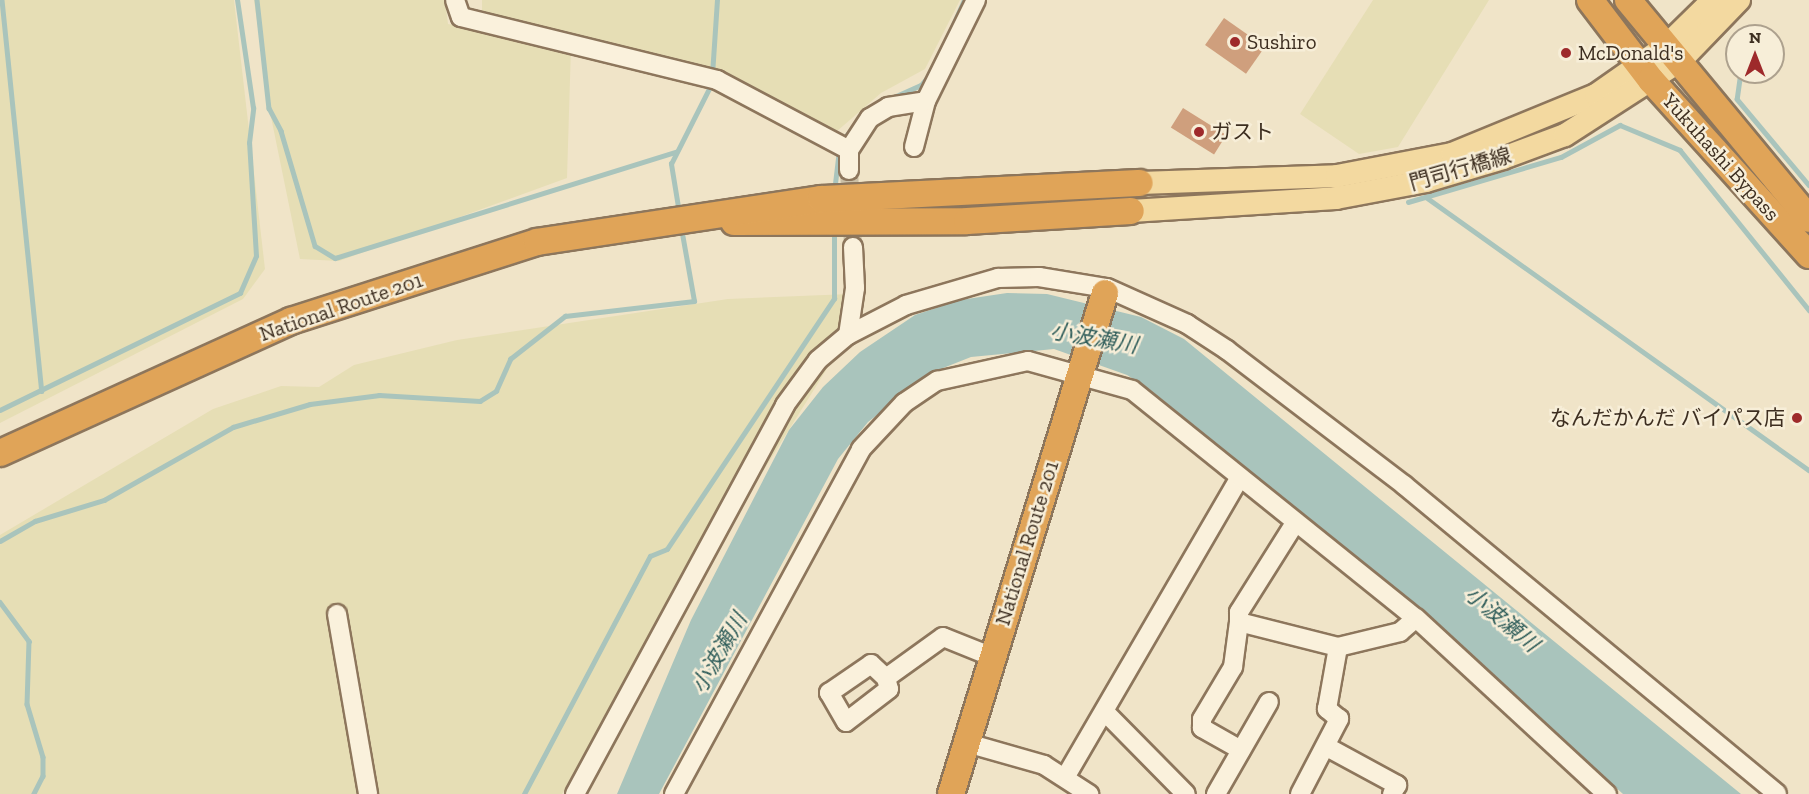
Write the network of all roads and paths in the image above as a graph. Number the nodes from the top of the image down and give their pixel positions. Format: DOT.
graph roads {
  1 [pos="454,0"];
  2 [pos="976,0"];
  3 [pos="1590,0"];
  4 [pos="1628,0"];
  5 [pos="1713,0"];
  6 [pos="1739,0"];
  7 [pos="1673,54"];
  8 [pos="1646,72"];
  9 [pos="926,101"];
  10 [pos="914,147"];
  11 [pos="849,150"];
  12 [pos="849,170"];
  13 [pos="1140,183"];
  14 [pos="1131,211"];
  15 [pos="1809,219"];
  16 [pos="700,221"];
  17 [pos="853,247"];
  18 [pos="1809,255"];
  19 [pos="1105,293"];
  20 [pos="848,335"];
  21 [pos="1080,370"];
  22 [pos="0,453"];
  23 [pos="1239,479"];
  24 [pos="1295,523"];
  25 [pos="337,614"];
  26 [pos="1416,618"];
  27 [pos="1239,622"];
  28 [pos="1338,647"];
  29 [pos="993,657"];
  30 [pos="886,678"];
  31 [pos="1269,702"];
  32 [pos="1105,712"];
  33 [pos="967,743"];
  34 [pos="1327,747"];
  35 [pos="1241,750"];
  36 [pos="1066,776"];
  37 [pos="368,794"];
  38 [pos="575,794"];
  39 [pos="674,794"];
  40 [pos="951,794"];
  41 [pos="1089,794"];
  42 [pos="1186,794"];
  43 [pos="1216,794"];
  44 [pos="1300,794"];
  45 [pos="1392,794"];
  46 [pos="1606,794"];
  47 [pos="1777,794"];
  1 -- 11 [label="street"];
  2 -- 9 [label="street"];
  3 -- 8 [label="highway, Yukuhashi Bypass"];
  4 -- 7 [label="highway, Yukuhashi Bypass"];
  5 -- 7 [label="main road, 門司行橋線"];
  6 -- 7 [label="main road, 門司行橋線"];
  7 -- 8 [label="main road, 門司行橋線"];
  7 -- 15 [label="highway, Yukuhashi Bypass"];
  8 -- 13 [label="main road, 門司行橋線"];
  8 -- 14 [label="main road, 門司行橋線"];
  8 -- 18 [label="highway, Yukuhashi Bypass"];
  9 -- 10 [label="street"];
  9 -- 11 [label="street"];
  11 -- 12 [label="street"];
  13 -- 16 [label="highway, National Route 201"];
  14 -- 16 [label="highway, National Route 201"];
  16 -- 22 [label="highway, National Route 201"];
  17 -- 20 [label="street"];
  19 -- 21 [label="highway, National Route 201"];
  20 -- 38 [label="street"];
  20 -- 47 [label="street"];
  21 -- 23 [label="street"];
  21 -- 29 [label="highway, National Route 201"];
  21 -- 39 [label="street"];
  23 -- 24 [label="street"];
  23 -- 32 [label="street"];
  24 -- 26 [label="street"];
  24 -- 27 [label="street"];
  25 -- 37 [label="street"];
  26 -- 28 [label="street"];
  26 -- 46 [label="street"];
  27 -- 28 [label="street"];
  27 -- 35 [label="street"];
  28 -- 34 [label="street"];
  29 -- 30 [label="street"];
  29 -- 33 [label="highway, National Route 201"];
  31 -- 35 [label="street"];
  32 -- 36 [label="street"];
  32 -- 42 [label="street"];
  33 -- 36 [label="street"];
  33 -- 40 [label="highway, National Route 201"];
  34 -- 44 [label="street"];
  34 -- 45 [label="street"];
  35 -- 43 [label="street"];
  36 -- 41 [label="street"];
}
